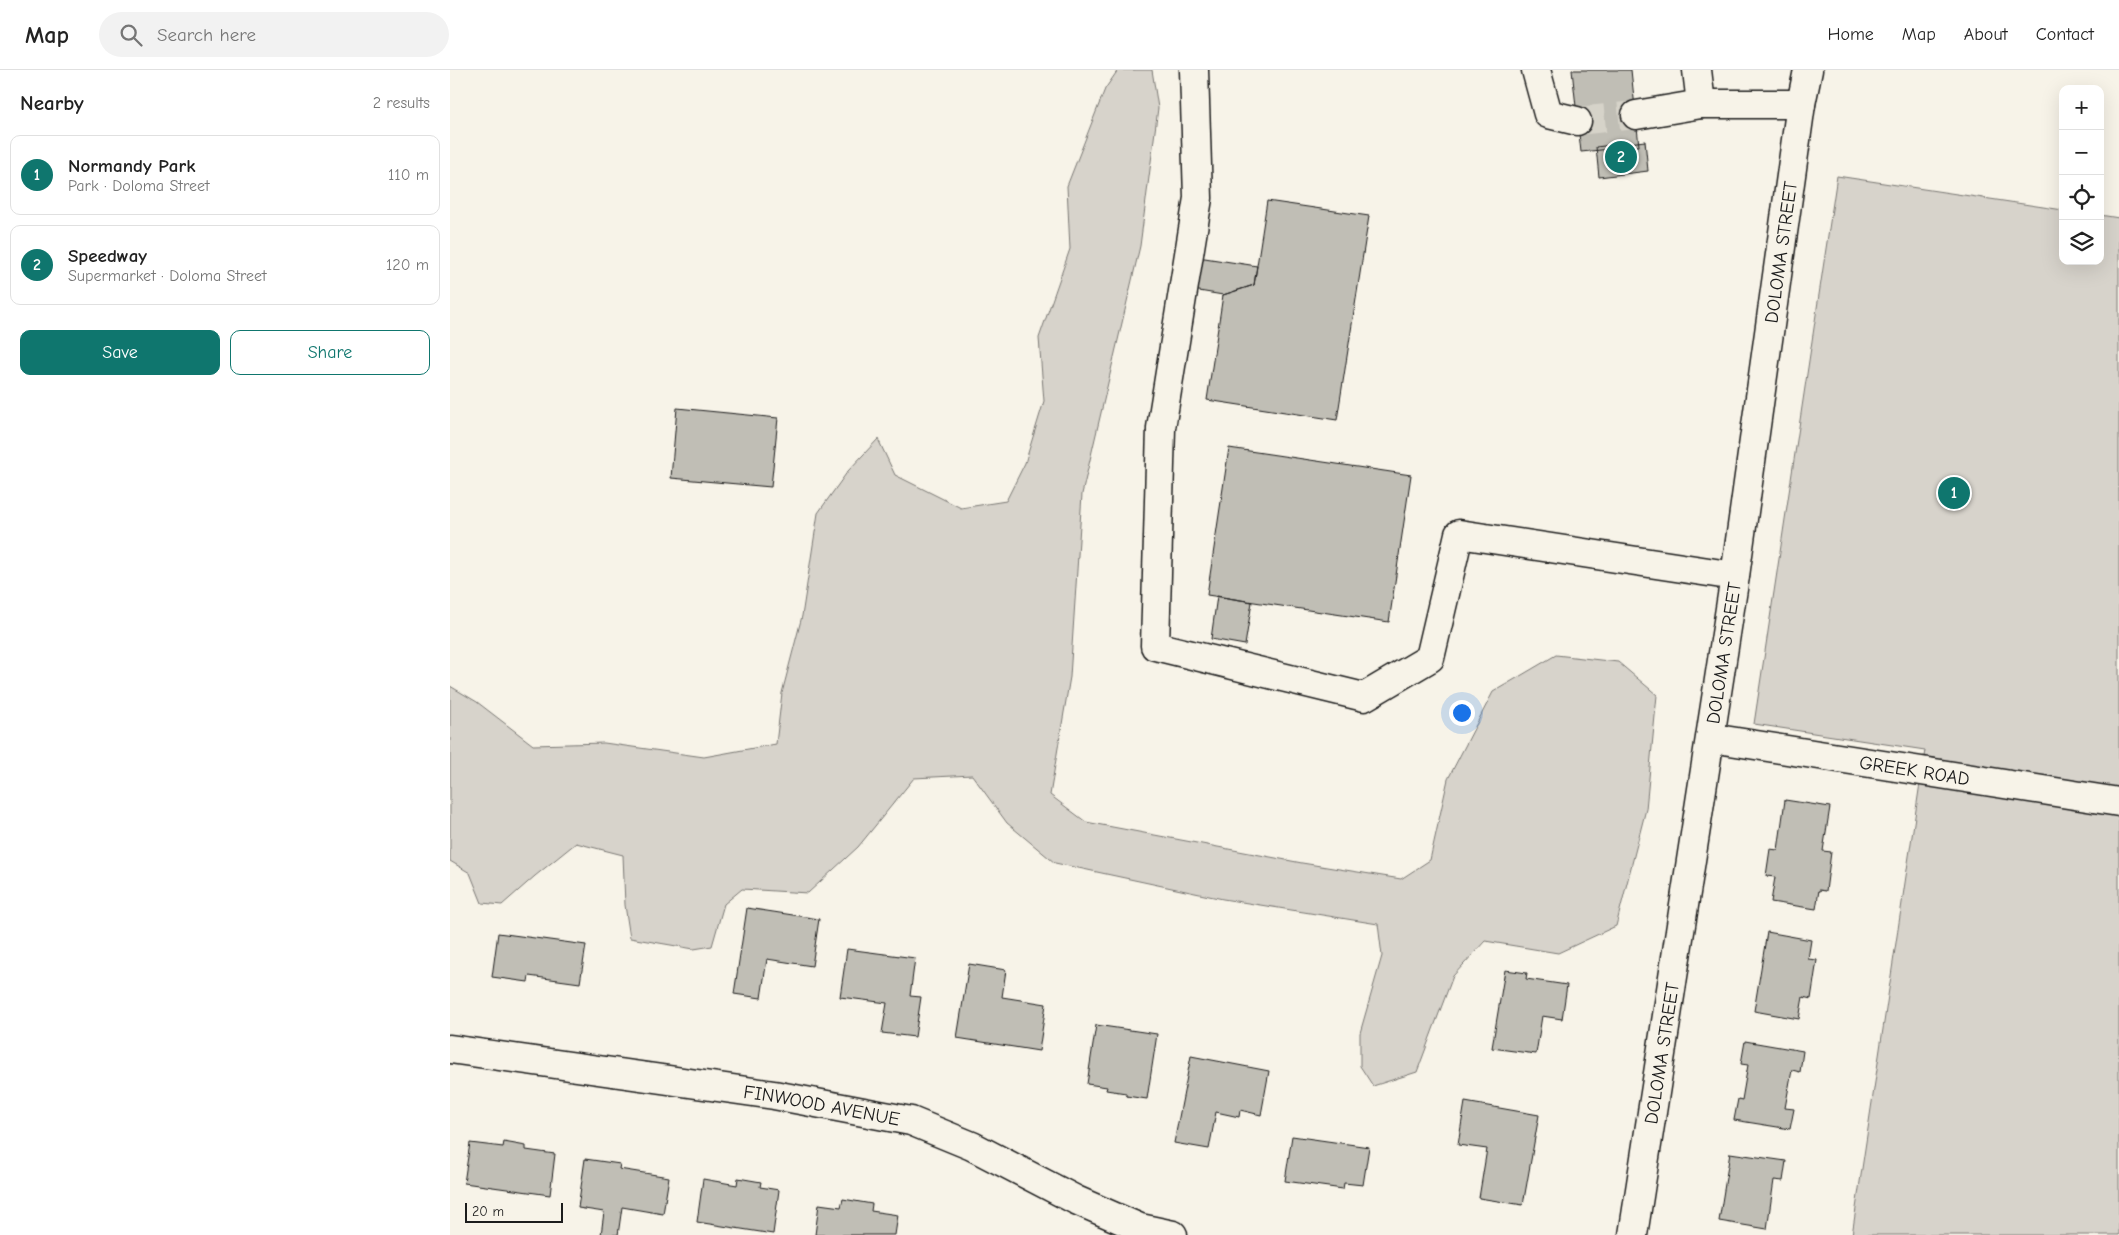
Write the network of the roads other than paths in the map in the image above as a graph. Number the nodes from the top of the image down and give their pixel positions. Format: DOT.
graph roads {
  1 [pos="1194,70"];
  2 [pos="1536,70"];
  3 [pos="1697,70"];
  4 [pos="1808,70"];
  5 [pos="1701,104"];
  6 [pos="1801,104"];
  7 [pos="1636,115"];
  8 [pos="1577,121"];
  9 [pos="1735,576"];
  10 [pos="1711,738"];
  11 [pos="2119,802"];
  12 [pos="450,1049"];
  13 [pos="1173,1235"];
  14 [pos="1633,1235"];
  1 -- 9 [label="street"];
  2 -- 8 [label="street"];
  3 -- 5 [label="street"];
  4 -- 6 [label="street, DOLOMA STREET"];
  5 -- 6 [label="street"];
  5 -- 7 [label="street"];
  6 -- 9 [label="street, DOLOMA STREET"];
  9 -- 10 [label="street, DOLOMA STREET"];
  10 -- 11 [label="street, GREEK ROAD"];
  10 -- 14 [label="street, DOLOMA STREET"];
  12 -- 13 [label="street, FINWOOD AVENUE"];
}
